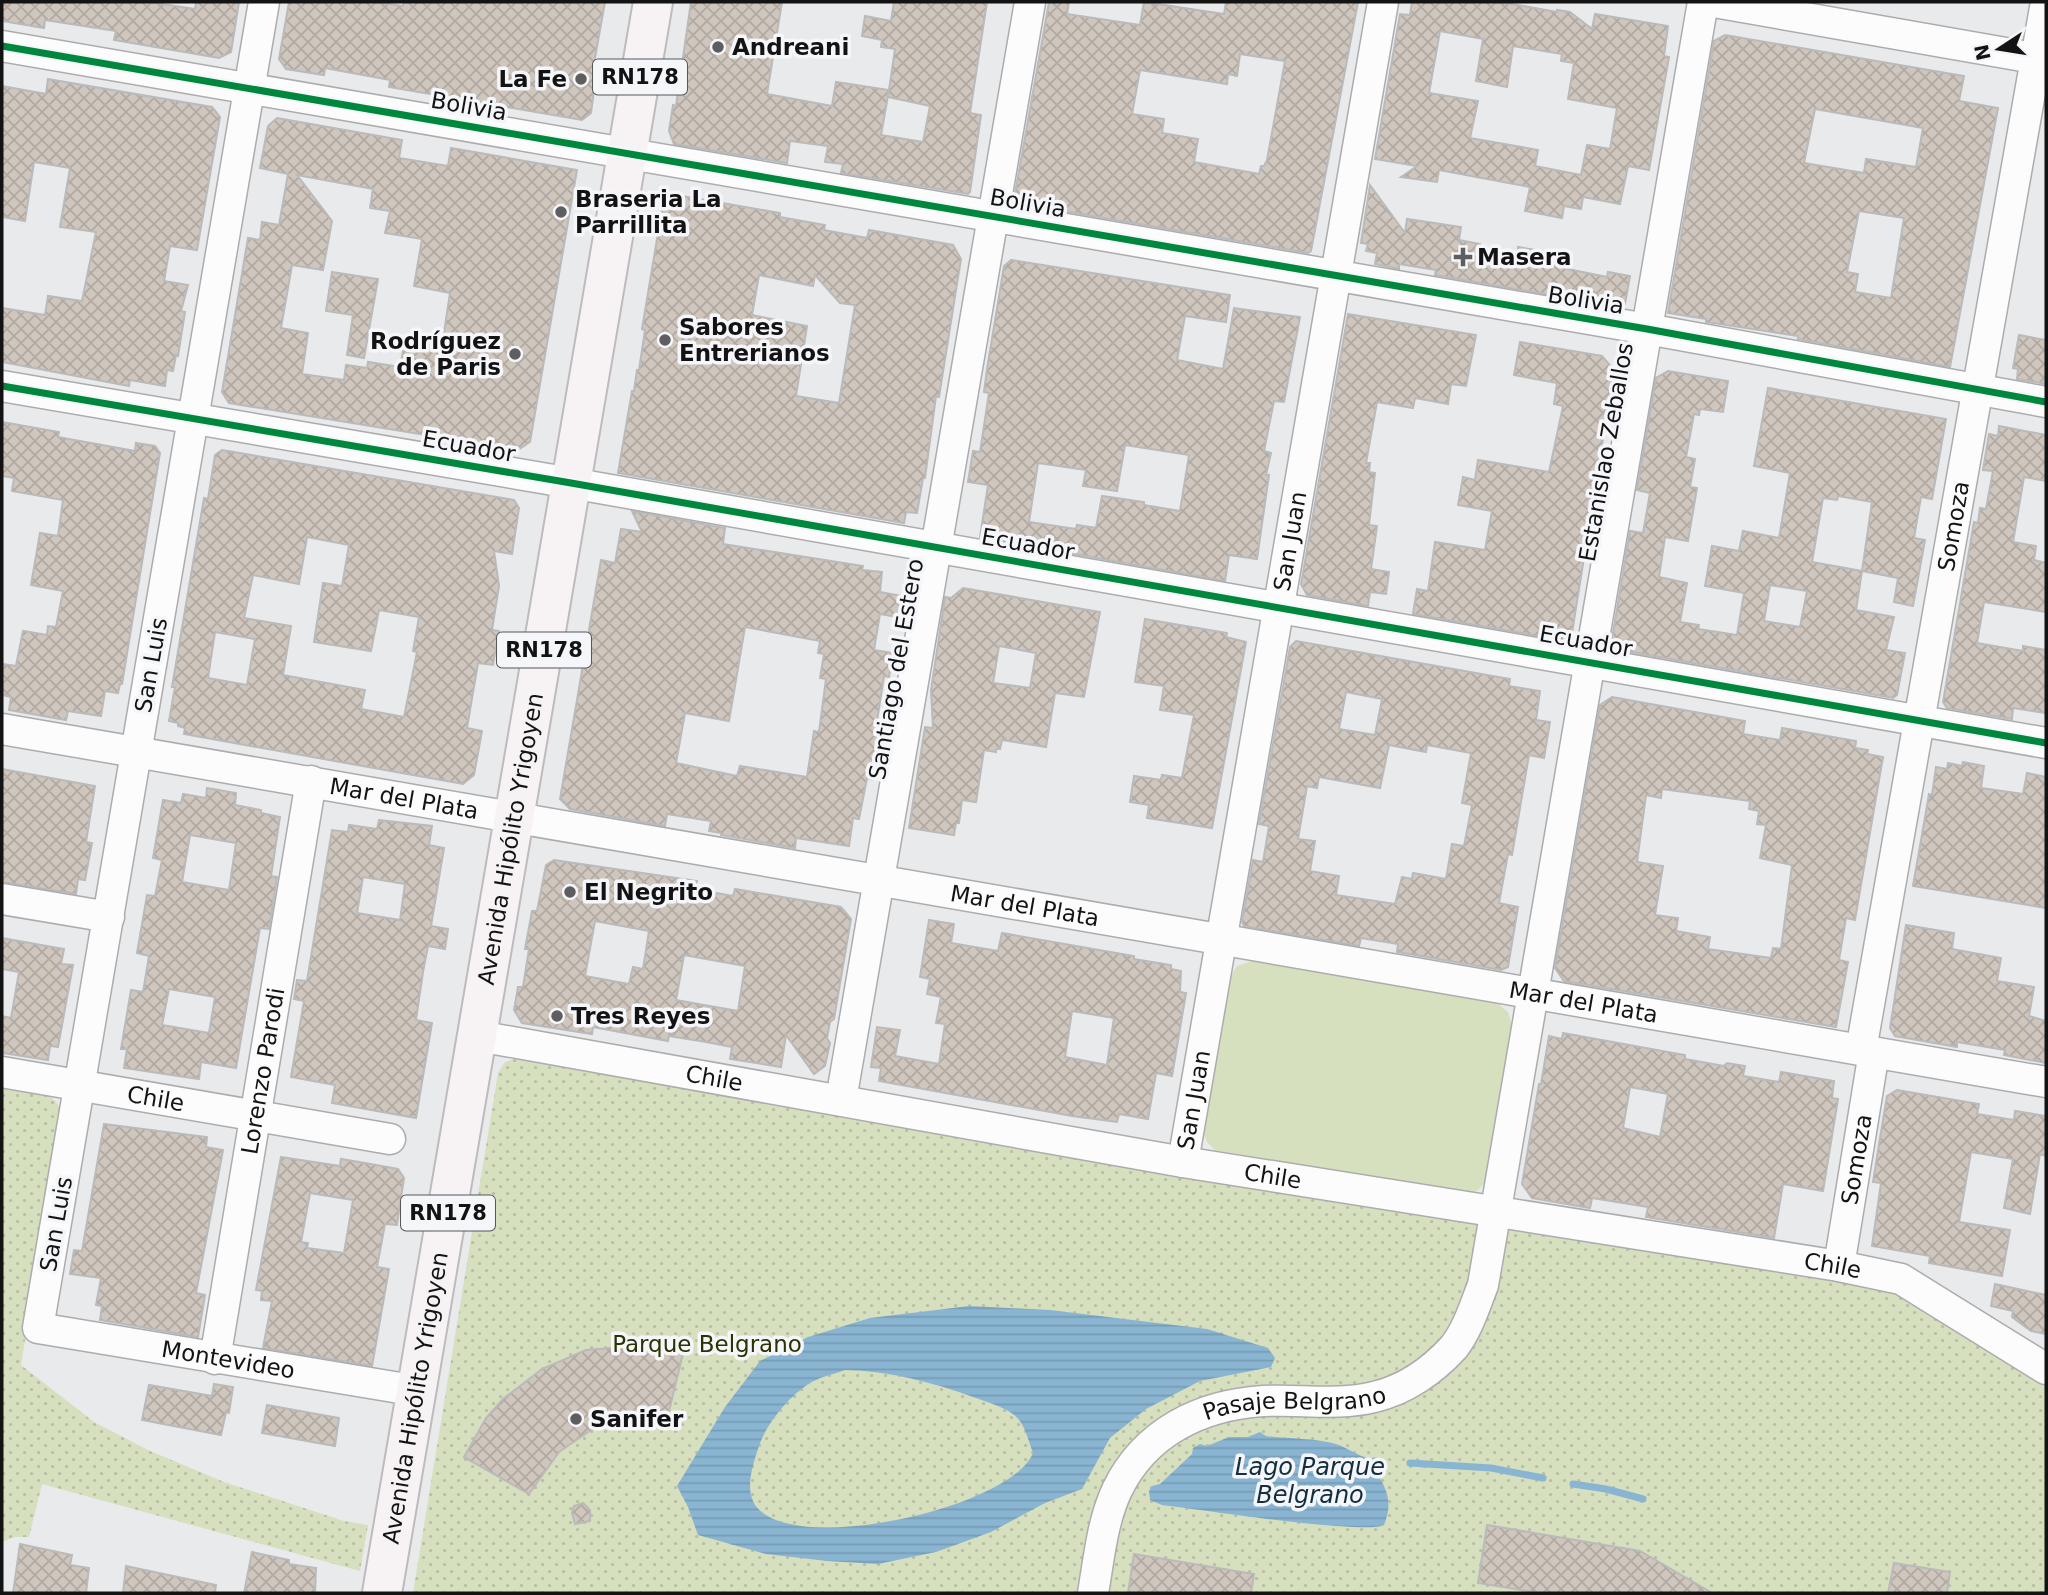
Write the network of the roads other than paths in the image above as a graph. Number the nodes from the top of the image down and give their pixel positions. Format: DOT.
graph roads {
  1 [pos="264,2"];
  2 [pos="653,2"];
  3 [pos="1030,2"];
  4 [pos="1384,2"];
  5 [pos="1703,2"];
  6 [pos="1714,2"];
  7 [pos="2046,2"];
  8 [pos="2,46"];
  9 [pos="2041,59"];
  10 [pos="249,88"];
  11 [pos="628,153"];
  12 [pos="993,216"];
  13 [pos="1336,277"];
  14 [pos="1647,329"];
  15 [pos="2,386"];
  16 [pos="1977,390"];
  17 [pos="2046,402"];
  18 [pos="192,419"];
  19 [pos="571,483"];
  20 [pos="936,548"];
  21 [pos="1278,607"];
  22 [pos="1590,661"];
  23 [pos="1920,720"];
  24 [pos="2,729"];
  25 [pos="2046,743"];
  26 [pos="136,752"];
  27 [pos="312,781"];
  28 [pos="516,817"];
  29 [pos="878,880"];
  30 [pos="2,899"];
  31 [pos="109,917"];
  32 [pos="1220,941"];
  33 [pos="1533,994"];
  34 [pos="478,1036"];
  35 [pos="1867,1051"];
  36 [pos="2,1072"];
  37 [pos="2046,1082"];
  38 [pos="80,1085"];
  39 [pos="841,1100"];
  40 [pos="256,1115"];
  41 [pos="390,1139"];
  42 [pos="1183,1162"];
  43 [pos="1495,1213"];
  44 [pos="1839,1266"];
  45 [pos="38,1328"];
  46 [pos="215,1359"];
  47 [pos="2046,1369"];
  48 [pos="418,1391"];
  49 [pos="382,1593"];
  50 [pos="1093,1593"];
  1 -- 10 [label="street, San Luis"];
  2 -- 11 [label="main road, Avenida Hipólito Yrigoyen / RN178"];
  3 -- 12 [label="street, Santiago del Estero"];
  4 -- 13 [label="street, San Juan"];
  5 -- 14 [label="street, Estanislao Zeballos"];
  6 -- 9 [label="street"];
  7 -- 9 [label="street, Somoza"];
  8 -- 10 [label="street, Bolivia"];
  9 -- 16 [label="street, Somoza"];
  10 -- 11 [label="street, Bolivia"];
  10 -- 18 [label="street, San Luis"];
  11 -- 12 [label="street, Bolivia"];
  11 -- 19 [label="main road, Avenida Hipólito Yrigoyen / RN178"];
  12 -- 13 [label="street, Bolivia"];
  12 -- 20 [label="street, Santiago del Estero"];
  13 -- 14 [label="street, Bolivia"];
  13 -- 21 [label="street, San Juan"];
  14 -- 16 [label="street, Bolivia"];
  14 -- 22 [label="street, Estanislao Zeballos"];
  15 -- 18 [label="street, Ecuador"];
  16 -- 17 [label="street, Bolivia"];
  16 -- 23 [label="street, Somoza"];
  18 -- 19 [label="street, Ecuador"];
  18 -- 26 [label="street, San Luis"];
  19 -- 20 [label="street, Ecuador"];
  19 -- 28 [label="main road, Avenida Hipólito Yrigoyen / RN178"];
  20 -- 21 [label="street, Ecuador"];
  20 -- 29 [label="street, Santiago del Estero"];
  21 -- 22 [label="street, Ecuador"];
  21 -- 32 [label="street, San Juan"];
  22 -- 23 [label="street, Ecuador"];
  22 -- 33 [label="street, Estanislao Zeballos"];
  23 -- 25 [label="street, Ecuador"];
  23 -- 35 [label="street, Somoza"];
  24 -- 26 [label="street, Mar del Plata"];
  26 -- 27 [label="street, Mar del Plata"];
  26 -- 31 [label="street, San Luis"];
  27 -- 28 [label="street, Mar del Plata"];
  27 -- 40 [label="street, Lorenzo Parodi"];
  28 -- 29 [label="street, Mar del Plata"];
  28 -- 34 [label="main road, Avenida Hipólito Yrigoyen / RN178"];
  29 -- 32 [label="street, Mar del Plata"];
  29 -- 39 [label="street, Santiago del Estero"];
  30 -- 31 [label="street"];
  31 -- 38 [label="street, San Luis"];
  32 -- 33 [label="street, Mar del Plata"];
  32 -- 42 [label="street, San Juan"];
  33 -- 35 [label="street, Mar del Plata"];
  33 -- 43 [label="street, Estanislao Zeballos"];
  34 -- 39 [label="street, Chile"];
  34 -- 48 [label="main road, Avenida Hipólito Yrigoyen / RN178"];
  35 -- 37 [label="street, Mar del Plata"];
  35 -- 44 [label="street, Somoza"];
  36 -- 38 [label="street, Chile"];
  38 -- 40 [label="street, Chile"];
  38 -- 45 [label="street, San Luis"];
  39 -- 42 [label="street, Chile"];
  40 -- 41 [label="street, Chile"];
  40 -- 46 [label="street, Lorenzo Parodi"];
  42 -- 43 [label="street, Chile"];
  43 -- 44 [label="street, Chile"];
  43 -- 50 [label="street, Pasaje Belgrano"];
  44 -- 47 [label="street, Chile"];
  45 -- 46 [label="street, Montevideo"];
  46 -- 48 [label="street, Montevideo"];
  48 -- 49 [label="main road, Avenida Hipólito Yrigoyen / RN178"];
}
